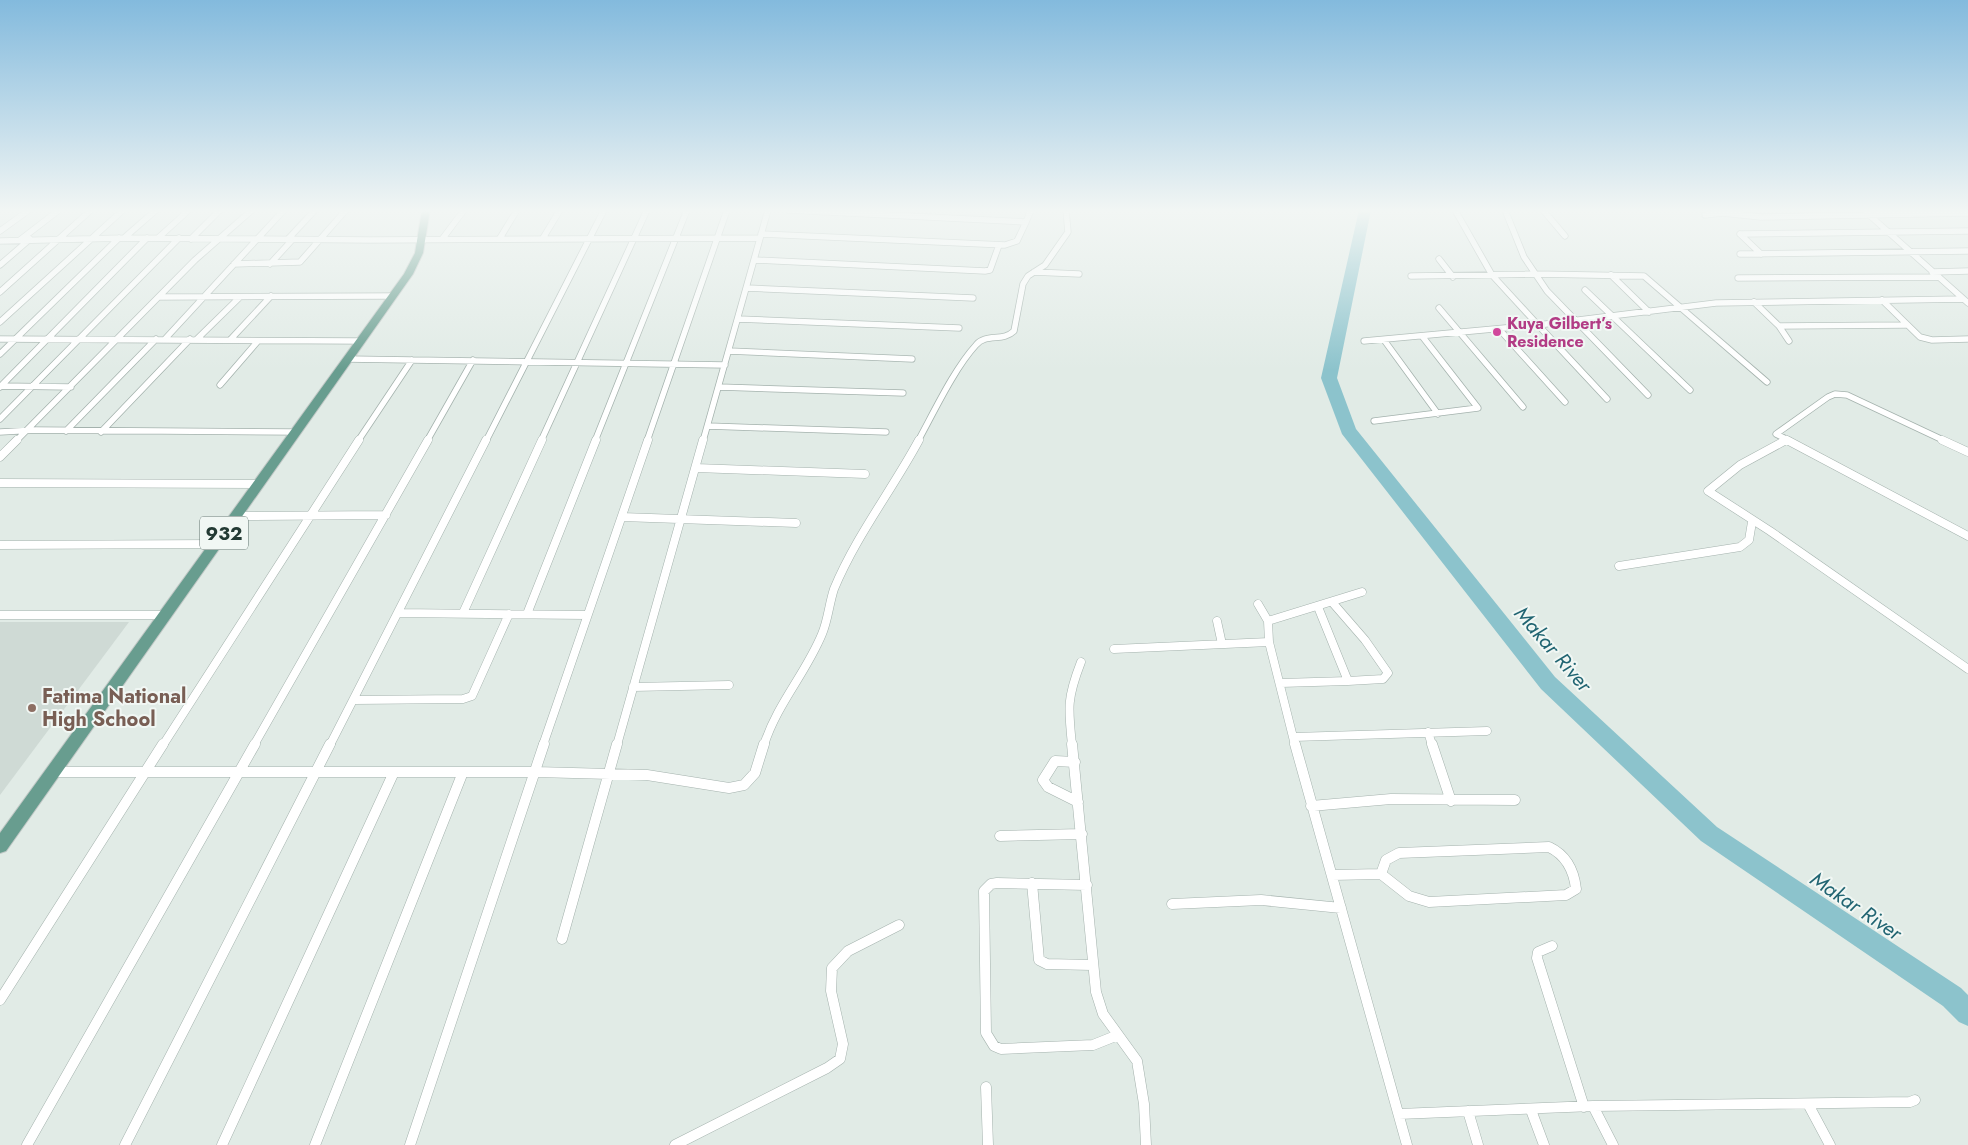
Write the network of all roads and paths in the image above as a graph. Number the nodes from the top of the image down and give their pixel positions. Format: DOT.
graph roads {
  1 [pos="32,263"];
  2 [pos="62,263"];
  3 [pos="95,263"];
  4 [pos="122,263"];
  5 [pos="155,263"];
  6 [pos="192,263"];
  7 [pos="278,263"];
  8 [pos="413,263"];
  9 [pos="576,263"];
  10 [pos="622,263"];
  11 [pos="665,263"];
  12 [pos="709,263"];
  13 [pos="754,263"];
  14 [pos="827,263"];
  15 [pos="992,263"];
  16 [pos="1046,263"];
  17 [pos="1442,263"];
  18 [pos="1485,263"];
  19 [pos="1528,263"];
  20 [pos="1923,263"];
  21 [pos="234,264"];
  22 [pos="270,264"];
  23 [pos="1968,271"];
  24 [pos="1033,272"];
  25 [pos="1932,272"];
  26 [pos="1079,274"];
  27 [pos="1535,274"];
  28 [pos="1492,275"];
  29 [pos="1611,275"];
  30 [pos="1411,276"];
  31 [pos="1453,277"];
  32 [pos="1938,277"];
  33 [pos="1738,278"];
  34 [pos="747,288"];
  35 [pos="1585,290"];
  36 [pos="0,292"];
  37 [pos="271,296"];
  38 [pos="392,296"];
  39 [pos="160,297"];
  40 [pos="205,297"];
  41 [pos="240,297"];
  42 [pos="973,298"];
  43 [pos="1882,300"];
  44 [pos="1966,301"];
  45 [pos="1754,302"];
  46 [pos="1439,308"];
  47 [pos="1682,308"];
  48 [pos="1649,312"];
  49 [pos="1613,317"];
  50 [pos="738,319"];
  51 [pos="1576,321"];
  52 [pos="0,322"];
  53 [pos="1538,325"];
  54 [pos="1906,325"];
  55 [pos="1779,326"];
  56 [pos="959,328"];
  57 [pos="1499,329"];
  58 [pos="1461,332"];
  59 [pos="1422,336"];
  60 [pos="0,339"];
  61 [pos="16,339"];
  62 [pos="49,339"];
  63 [pos="82,339"];
  64 [pos="118,339"];
  65 [pos="165,339"];
  66 [pos="193,339"];
  67 [pos="1968,339"];
  68 [pos="156,340"];
  69 [pos="230,340"];
  70 [pos="361,340"];
  71 [pos="1384,340"];
  72 [pos="258,341"];
  73 [pos="1364,341"];
  74 [pos="1789,341"];
  75 [pos="729,351"];
  76 [pos="0,354"];
  77 [pos="912,358"];
  78 [pos="348,359"];
  79 [pos="412,360"];
  80 [pos="473,360"];
  81 [pos="526,361"];
  82 [pos="577,362"];
  83 [pos="625,364"];
  84 [pos="675,364"];
  85 [pos="724,366"];
  86 [pos="1767,382"];
  87 [pos="220,385"];
  88 [pos="0,387"];
  89 [pos="33,387"];
  90 [pos="71,387"];
  91 [pos="719,388"];
  92 [pos="1690,390"];
  93 [pos="903,393"];
  94 [pos="1648,395"];
  95 [pos="1607,399"];
  96 [pos="1565,402"];
  97 [pos="1523,407"];
  98 [pos="1438,414"];
  99 [pos="0,419"];
  100 [pos="1374,421"];
  101 [pos="708,426"];
  102 [pos="26,430"];
  103 [pos="66,431"];
  104 [pos="0,432"];
  105 [pos="101,432"];
  106 [pos="295,432"];
  107 [pos="886,432"];
  108 [pos="1786,440"];
  109 [pos="1968,452"];
  110 [pos="0,456"];
  111 [pos="696,468"];
  112 [pos="865,474"];
  113 [pos="0,483"];
  114 [pos="258,484"];
  115 [pos="236,516"];
  116 [pos="310,516"];
  117 [pos="386,516"];
  118 [pos="622,517"];
  119 [pos="682,519"];
  120 [pos="1752,522"];
  121 [pos="796,523"];
  122 [pos="1968,536"];
  123 [pos="216,544"];
  124 [pos="0,545"];
  125 [pos="1619,566"];
  126 [pos="1362,592"];
  127 [pos="1332,602"];
  128 [pos="1258,604"];
  129 [pos="1318,607"];
  130 [pos="398,613"];
  131 [pos="463,614"];
  132 [pos="509,614"];
  133 [pos="527,614"];
  134 [pos="0,615"];
  135 [pos="166,615"];
  136 [pos="587,615"];
  137 [pos="1268,621"];
  138 [pos="1217,622"];
  139 [pos="1269,642"];
  140 [pos="1222,644"];
  141 [pos="1114,649"];
  142 [pos="1081,662"];
  143 [pos="1968,669"];
  144 [pos="1348,681"];
  145 [pos="1281,683"];
  146 [pos="729,685"];
  147 [pos="633,687"];
  148 [pos="354,700"];
  149 [pos="1488,731"];
  150 [pos="1428,732"];
  151 [pos="1294,737"];
  152 [pos="1075,762"];
  153 [pos="54,772"];
  154 [pos="146,772"];
  155 [pos="237,772"];
  156 [pos="317,772"];
  157 [pos="394,772"];
  158 [pos="463,772"];
  159 [pos="536,772"];
  160 [pos="609,774"];
  161 [pos="1451,800"];
  162 [pos="1515,800"];
  163 [pos="1078,802"];
  164 [pos="1311,806"];
  165 [pos="1082,834"];
  166 [pos="1000,836"];
  167 [pos="0,846"];
  168 [pos="1381,874"];
  169 [pos="1332,875"];
  170 [pos="1032,883"];
  171 [pos="1087,885"];
  172 [pos="1172,904"];
  173 [pos="1341,908"];
  174 [pos="899,925"];
  175 [pos="562,939"];
  176 [pos="1552,946"];
  177 [pos="1092,966"];
  178 [pos="0,1000"];
  179 [pos="1118,1035"];
  180 [pos="986,1087"];
  181 [pos="1915,1100"];
  182 [pos="1808,1104"];
  183 [pos="1588,1106"];
  184 [pos="1531,1110"];
  185 [pos="1468,1112"];
  186 [pos="1399,1114"];
  187 [pos="27,1145"];
  188 [pos="125,1145"];
  189 [pos="222,1145"];
  190 [pos="315,1145"];
  191 [pos="410,1145"];
  192 [pos="675,1145"];
  193 [pos="988,1145"];
  194 [pos="1146,1145"];
  195 [pos="1407,1145"];
  196 [pos="1478,1145"];
  197 [pos="1544,1145"];
  198 [pos="1613,1145"];
  199 [pos="1830,1145"];
  1 -- 36 [label="street"];
  2 -- 52 [label="street"];
  3 -- 61 [label="street"];
  4 -- 62 [label="street"];
  5 -- 63 [label="street"];
  6 -- 39 [label="street"];
  7 -- 22 [label="street"];
  8 -- 38 [label="main road, 932"];
  9 -- 81 [label="street"];
  10 -- 82 [label="street"];
  11 -- 83 [label="street"];
  12 -- 84 [label="street"];
  13 -- 34 [label="street"];
  14 -- 15 [label="street"];
  16 -- 24 [label="street"];
  17 -- 31 [label="street"];
  18 -- 28 [label="street"];
  19 -- 27 [label="street"];
  20 -- 25 [label="street"];
  21 -- 22 [label="street"];
  21 -- 40 [label="street"];
  23 -- 25 [label="street"];
  24 -- 26 [label="street"];
  24 -- 160 [label="street"];
  25 -- 32 [label="street"];
  27 -- 28 [label="street"];
  27 -- 29 [label="street"];
  27 -- 51 [label="street"];
  28 -- 31 [label="street"];
  28 -- 53 [label="street"];
  29 -- 47 [label="street"];
  29 -- 48 [label="street"];
  30 -- 31 [label="street"];
  32 -- 33 [label="street"];
  32 -- 44 [label="street"];
  34 -- 42 [label="street"];
  34 -- 50 [label="street"];
  35 -- 49 [label="street"];
  37 -- 38 [label="street"];
  37 -- 41 [label="street"];
  37 -- 69 [label="street"];
  38 -- 70 [label="main road, 932"];
  39 -- 40 [label="street"];
  39 -- 64 [label="street"];
  40 -- 41 [label="street"];
  40 -- 65 [label="street"];
  41 -- 66 [label="street"];
  43 -- 44 [label="street"];
  43 -- 45 [label="street"];
  43 -- 54 [label="street"];
  45 -- 47 [label="street"];
  45 -- 55 [label="street"];
  46 -- 58 [label="street"];
  47 -- 48 [label="street"];
  47 -- 86 [label="street"];
  48 -- 49 [label="street"];
  49 -- 51 [label="street"];
  49 -- 92 [label="street"];
  50 -- 56 [label="street"];
  50 -- 75 [label="street"];
  51 -- 53 [label="street"];
  51 -- 94 [label="street"];
  53 -- 57 [label="street"];
  53 -- 95 [label="street"];
  54 -- 55 [label="street"];
  54 -- 67 [label="street"];
  55 -- 74 [label="street"];
  57 -- 58 [label="street"];
  57 -- 96 [label="street"];
  58 -- 59 [label="street"];
  58 -- 97 [label="street"];
  59 -- 71 [label="street"];
  59 -- 98 [label="street"];
  60 -- 61 [label="street"];
  61 -- 62 [label="street"];
  61 -- 76 [label="street"];
  62 -- 63 [label="street"];
  62 -- 88 [label="street"];
  63 -- 64 [label="street"];
  63 -- 89 [label="street"];
  64 -- 68 [label="street"];
  64 -- 90 [label="street"];
  65 -- 66 [label="street"];
  65 -- 68 [label="street"];
  66 -- 69 [label="street"];
  66 -- 105 [label="street"];
  68 -- 103 [label="street"];
  69 -- 72 [label="street"];
  70 -- 72 [label="street"];
  70 -- 78 [label="main road, 932"];
  71 -- 73 [label="street"];
  71 -- 98 [label="street"];
  72 -- 87 [label="street"];
  75 -- 77 [label="street"];
  75 -- 85 [label="street"];
  78 -- 79 [label="street"];
  78 -- 106 [label="main road, 932"];
  79 -- 80 [label="street"];
  79 -- 116 [label="street"];
  80 -- 81 [label="street"];
  80 -- 117 [label="street"];
  81 -- 82 [label="street"];
  81 -- 130 [label="street"];
  82 -- 83 [label="street"];
  82 -- 131 [label="street"];
  83 -- 84 [label="street"];
  83 -- 133 [label="street"];
  84 -- 85 [label="street"];
  84 -- 118 [label="street"];
  85 -- 91 [label="street"];
  88 -- 89 [label="street"];
  89 -- 90 [label="street"];
  89 -- 99 [label="street"];
  90 -- 102 [label="street"];
  91 -- 93 [label="street"];
  91 -- 101 [label="street"];
  98 -- 100 [label="street"];
  101 -- 107 [label="street"];
  101 -- 111 [label="street"];
  102 -- 103 [label="street"];
  102 -- 104 [label="street"];
  102 -- 110 [label="street"];
  103 -- 105 [label="street"];
  105 -- 106 [label="street"];
  106 -- 114 [label="main road, 932"];
  108 -- 109 [label="street"];
  108 -- 120 [label="street"];
  108 -- 122 [label="street"];
  111 -- 112 [label="street"];
  111 -- 119 [label="street"];
  113 -- 114 [label="street"];
  114 -- 115 [label="main road, 932"];
  115 -- 116 [label="street"];
  115 -- 123 [label="main road, 932"];
  116 -- 117 [label="street"];
  116 -- 154 [label="street"];
  117 -- 155 [label="street"];
  118 -- 119 [label="street"];
  118 -- 136 [label="street"];
  119 -- 121 [label="street"];
  119 -- 147 [label="street"];
  120 -- 125 [label="street"];
  120 -- 143 [label="street"];
  123 -- 124 [label="street"];
  123 -- 135 [label="main road, 932"];
  126 -- 127 [label="street"];
  127 -- 129 [label="street"];
  127 -- 144 [label="street"];
  128 -- 137 [label="street"];
  129 -- 137 [label="street"];
  129 -- 144 [label="street"];
  130 -- 131 [label="street"];
  130 -- 148 [label="street"];
  131 -- 132 [label="street"];
  132 -- 133 [label="street"];
  132 -- 148 [label="street"];
  133 -- 136 [label="street"];
  134 -- 135 [label="street"];
  135 -- 153 [label="main road, 932"];
  136 -- 159 [label="street"];
  137 -- 139 [label="street"];
  138 -- 140 [label="street"];
  139 -- 140 [label="street"];
  139 -- 145 [label="street"];
  140 -- 141 [label="street"];
  142 -- 152 [label="street"];
  144 -- 145 [label="street"];
  145 -- 151 [label="street"];
  146 -- 147 [label="street"];
  147 -- 160 [label="street"];
  148 -- 156 [label="street"];
  149 -- 150 [label="street"];
  150 -- 151 [label="street"];
  150 -- 161 [label="street"];
  151 -- 164 [label="street"];
  152 -- 163 [label="street"];
  152 -- 163 [label="street"];
  153 -- 154 [label="street"];
  153 -- 167 [label="main road, 932"];
  154 -- 155 [label="street"];
  154 -- 178 [label="street"];
  155 -- 156 [label="street"];
  155 -- 187 [label="street"];
  156 -- 157 [label="street"];
  156 -- 188 [label="street"];
  157 -- 158 [label="street"];
  157 -- 189 [label="street"];
  158 -- 159 [label="street"];
  158 -- 190 [label="street"];
  159 -- 160 [label="street"];
  159 -- 191 [label="street"];
  160 -- 175 [label="street"];
  161 -- 162 [label="street"];
  161 -- 164 [label="street"];
  163 -- 165 [label="street"];
  164 -- 169 [label="street"];
  165 -- 166 [label="street"];
  165 -- 171 [label="street"];
  168 -- 168 [label="street"];
  168 -- 169 [label="street"];
  169 -- 173 [label="street"];
  170 -- 171 [label="street"];
  170 -- 177 [label="street"];
  170 -- 179 [label="street"];
  171 -- 177 [label="street"];
  172 -- 173 [label="street"];
  173 -- 186 [label="street"];
  174 -- 192 [label="street"];
  176 -- 183 [label="street"];
  177 -- 179 [label="street"];
  179 -- 194 [label="street"];
  180 -- 193 [label="street"];
  181 -- 182 [label="street"];
  182 -- 183 [label="street"];
  182 -- 199 [label="street"];
  183 -- 184 [label="street"];
  183 -- 198 [label="street"];
  184 -- 185 [label="street"];
  184 -- 197 [label="street"];
  185 -- 186 [label="street"];
  185 -- 196 [label="street"];
  186 -- 195 [label="street"];
}
